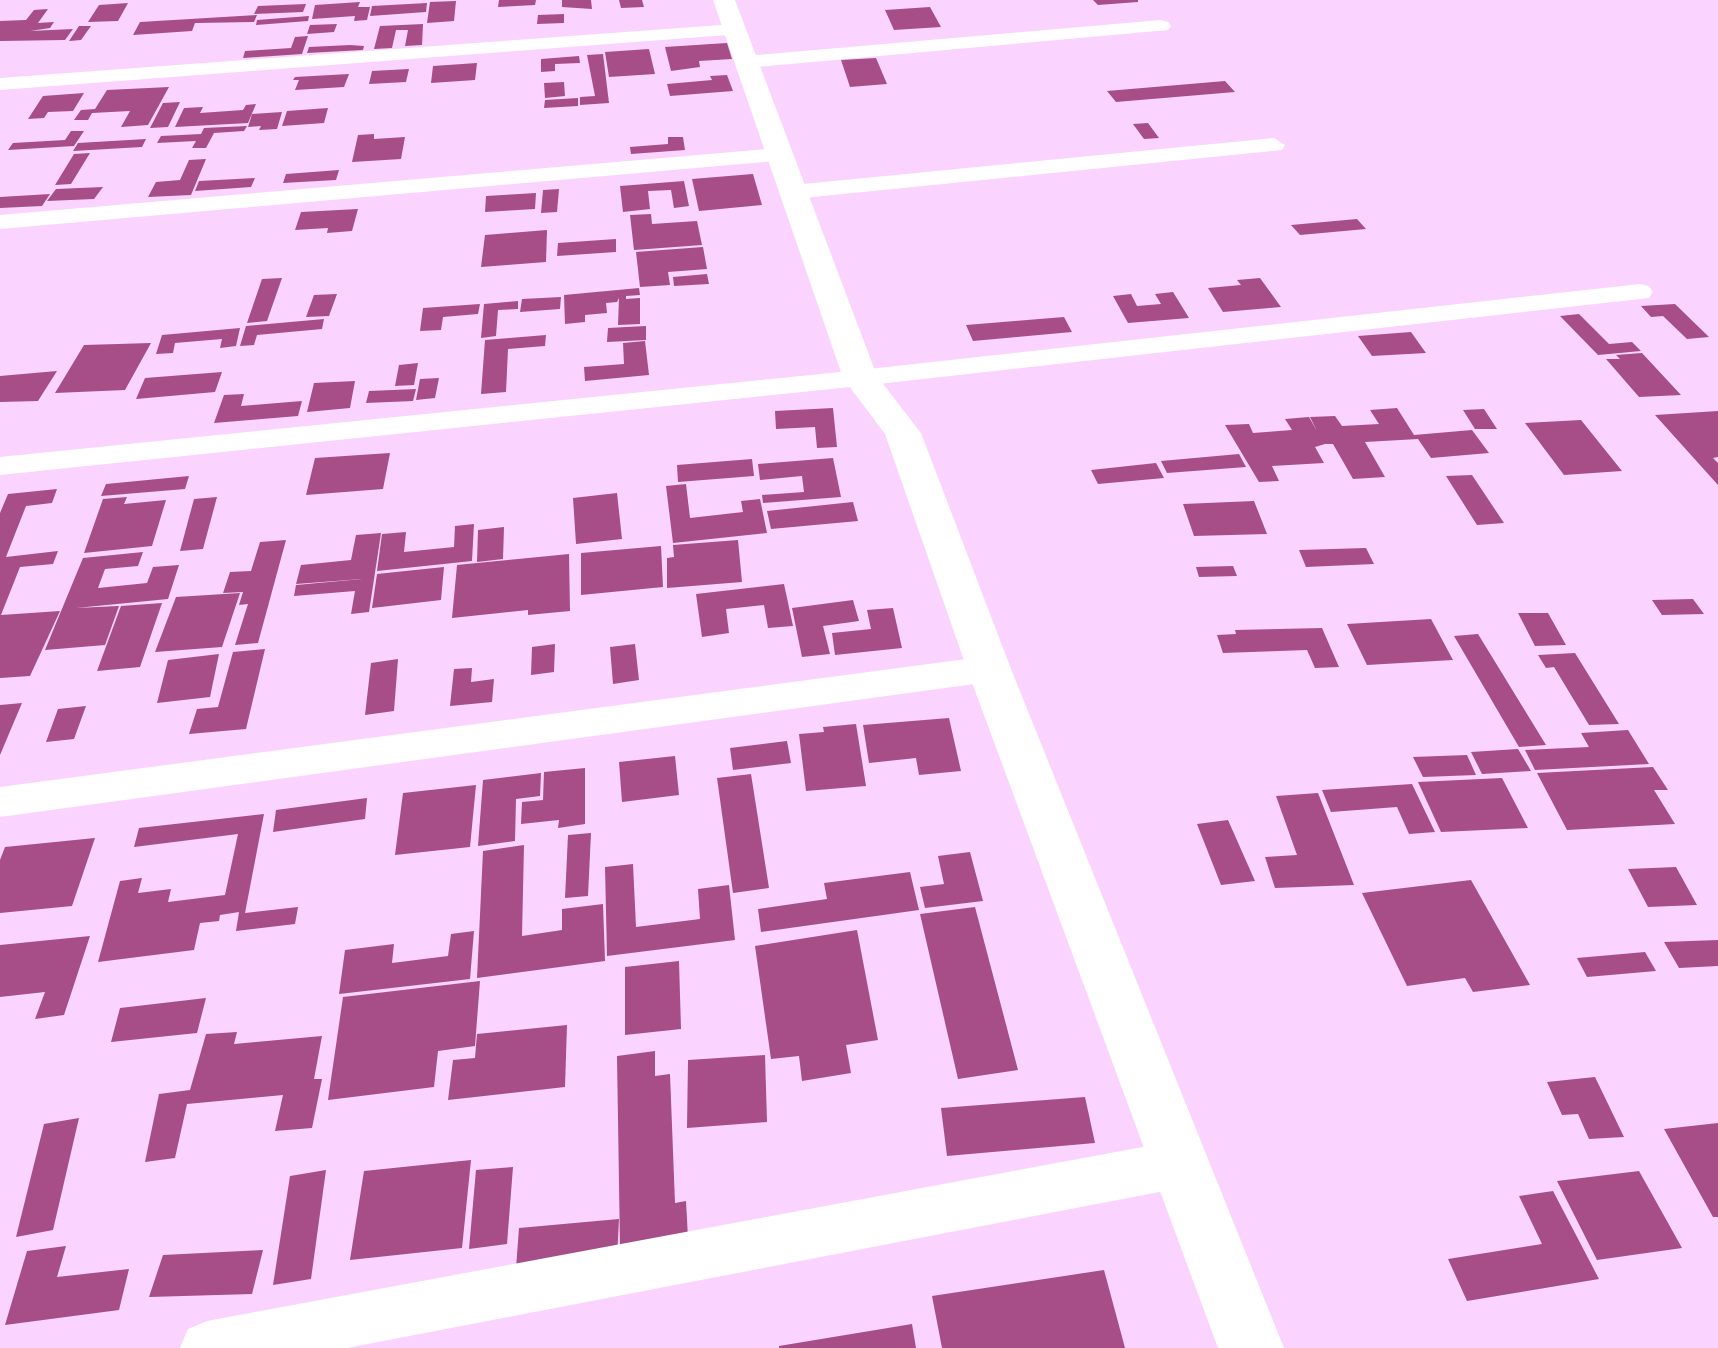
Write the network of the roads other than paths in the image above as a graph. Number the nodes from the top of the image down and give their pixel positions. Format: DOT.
graph roads {
  1 [pos="1161,26"];
  2 [pos="735,31"];
  3 [pos="0,84"];
  4 [pos="1274,145"];
  5 [pos="786,173"];
  6 [pos="0,222"];
  7 [pos="1640,292"];
  8 [pos="860,378"];
  9 [pos="0,466"];
  10 [pos="989,669"];
  11 [pos="0,802"];
  12 [pos="1180,1164"];
  13 [pos="207,1348"];
  14 [pos="1251,1348"];
  1 -- 2 [label="street"];
  2 -- 3 [label="street"];
  2 -- 5 [label="street"];
  4 -- 5 [label="street"];
  5 -- 6 [label="street"];
  5 -- 8 [label="street"];
  7 -- 8 [label="street"];
  8 -- 9 [label="street"];
  8 -- 10 [label="street"];
  10 -- 11 [label="street"];
  10 -- 12 [label="street"];
  12 -- 13 [label="street"];
  12 -- 14 [label="street"];
}
